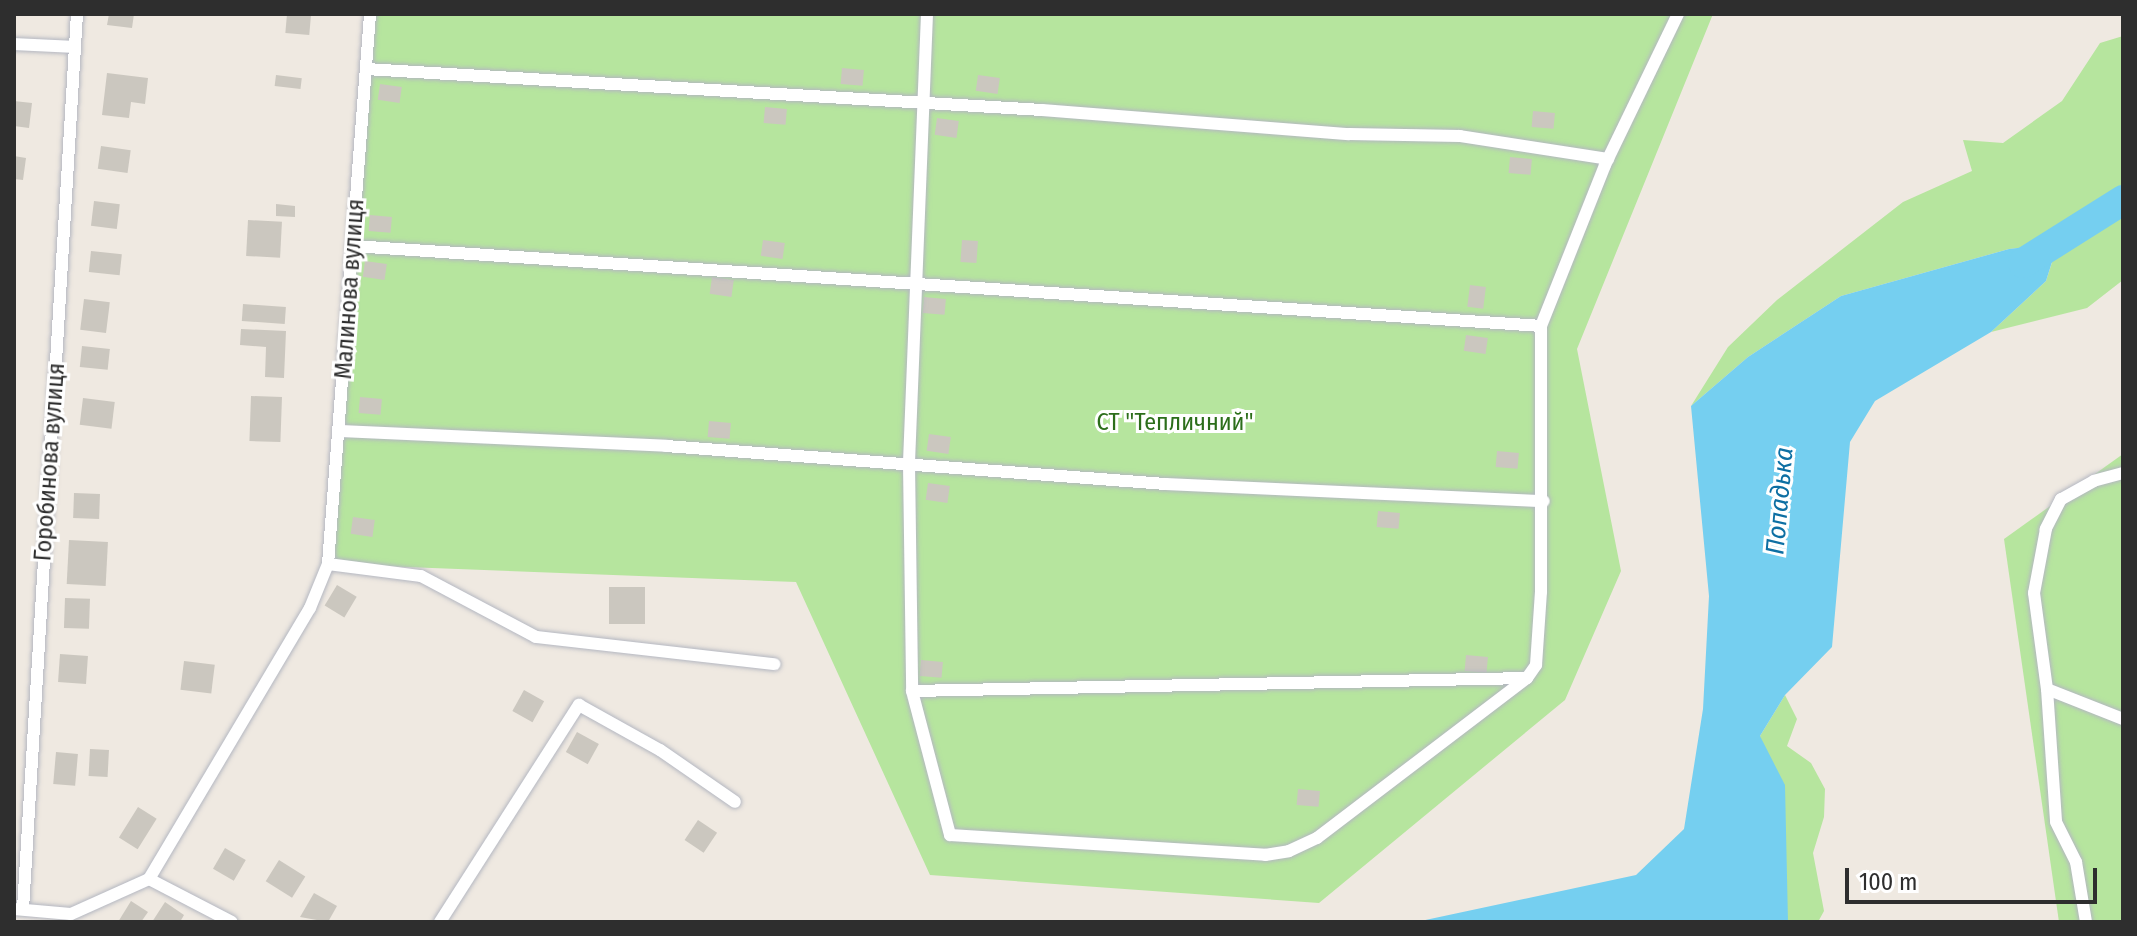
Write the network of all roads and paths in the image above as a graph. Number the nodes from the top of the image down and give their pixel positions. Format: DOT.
graph roads {
  1 [pos="77,14"];
  2 [pos="370,14"];
  3 [pos="927,14"];
  4 [pos="1678,14"];
  5 [pos="14,44"];
  6 [pos="75,47"];
  7 [pos="366,69"];
  8 [pos="923,103"];
  9 [pos="1608,159"];
  10 [pos="353,246"];
  11 [pos="916,283"];
  12 [pos="1541,326"];
  13 [pos="341,431"];
  14 [pos="909,464"];
  15 [pos="2123,473"];
  16 [pos="1544,501"];
  17 [pos="328,564"];
  18 [pos="774,664"];
  19 [pos="1527,678"];
  20 [pos="2047,689"];
  21 [pos="912,691"];
  22 [pos="2123,719"];
  23 [pos="735,802"];
  24 [pos="149,879"];
  25 [pos="19,909"];
  26 [pos="70,918"];
  27 [pos="232,922"];
  28 [pos="440,922"];
  29 [pos="2086,922"];
  1 -- 6 [label="street, Горобинова вулиця"];
  2 -- 7 [label="street, Малинова вулиця"];
  3 -- 8 [label="street"];
  4 -- 9 [label="street"];
  5 -- 6 [label="street"];
  6 -- 25 [label="street, Горобинова вулиця"];
  7 -- 8 [label="street"];
  7 -- 10 [label="street, Малинова вулиця"];
  8 -- 9 [label="street"];
  8 -- 11 [label="street"];
  9 -- 12 [label="street"];
  10 -- 11 [label="street"];
  10 -- 13 [label="street, Малинова вулиця"];
  11 -- 12 [label="street"];
  11 -- 14 [label="street"];
  12 -- 16 [label="street"];
  13 -- 14 [label="street"];
  13 -- 17 [label="street, Малинова вулиця"];
  14 -- 16 [label="street"];
  14 -- 21 [label="street"];
  15 -- 20 [label="street"];
  16 -- 19 [label="street"];
  17 -- 18 [label="street"];
  17 -- 24 [label="street, Малинова вулиця"];
  19 -- 21 [label="street"];
  19 -- 21 [label="street"];
  20 -- 22 [label="street"];
  20 -- 29 [label="street"];
  23 -- 28 [label="street"];
  24 -- 26 [label="street"];
  24 -- 27 [label="street"];
  25 -- 26 [label="street"];
}
